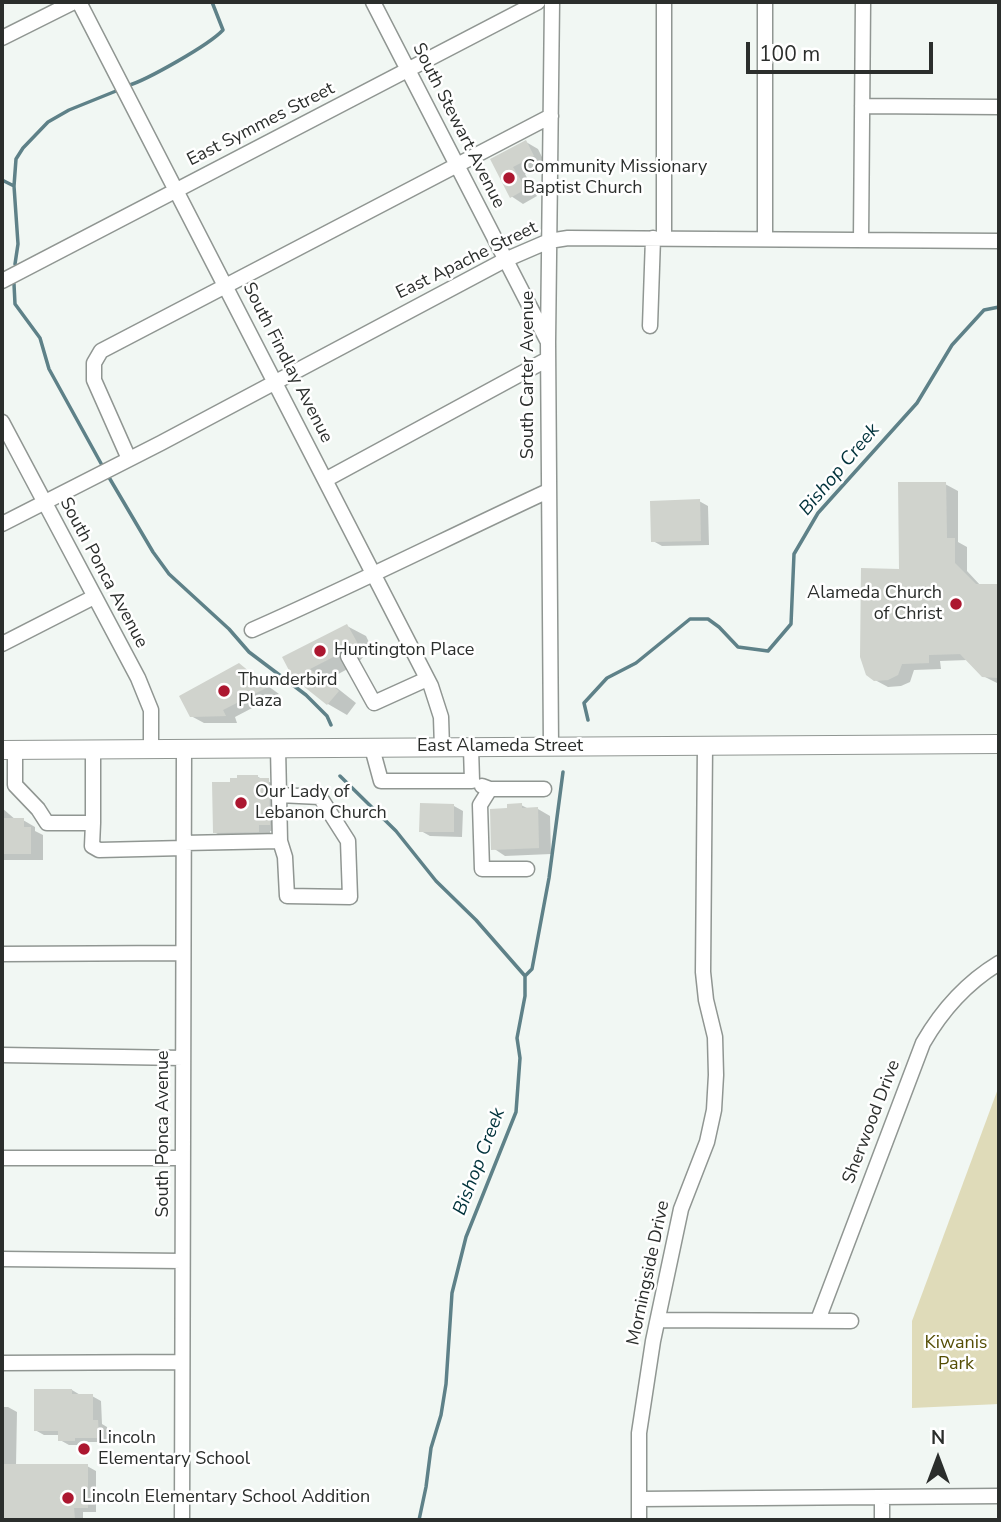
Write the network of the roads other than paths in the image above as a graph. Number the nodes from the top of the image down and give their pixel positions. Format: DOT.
graph roads {
  1 [pos="76,2"];
  2 [pos="373,2"];
  3 [pos="538,2"];
  4 [pos="552,2"];
  5 [pos="664,2"];
  6 [pos="765,2"];
  7 [pos="863,2"];
  8 [pos="2,38"];
  9 [pos="408,70"];
  10 [pos="862,106"];
  11 [pos="999,107"];
  12 [pos="551,116"];
  13 [pos="457,165"];
  14 [pos="176,191"];
  15 [pos="659,238"];
  16 [pos="765,239"];
  17 [pos="861,240"];
  18 [pos="549,241"];
  19 [pos="999,241"];
  20 [pos="505,260"];
  21 [pos="2,281"];
  22 [pos="225,286"];
  23 [pos="650,326"];
  24 [pos="548,342"];
  25 [pos="548,359"];
  26 [pos="275,382"];
  27 [pos="2,422"];
  28 [pos="129,458"];
  29 [pos="326,480"];
  30 [pos="548,491"];
  31 [pos="43,502"];
  32 [pos="2,524"];
  33 [pos="375,574"];
  34 [pos="94,597"];
  35 [pos="252,630"];
  36 [pos="2,644"];
  37 [pos="348,656"];
  38 [pos="428,679"];
  39 [pos="999,744"];
  40 [pos="705,746"];
  41 [pos="551,747"];
  42 [pos="151,748"];
  43 [pos="184,748"];
  44 [pos="278,748"];
  45 [pos="372,748"];
  46 [pos="442,748"];
  47 [pos="471,748"];
  48 [pos="93,749"];
  49 [pos="8,750"];
  50 [pos="472,780"];
  51 [pos="490,789"];
  52 [pos="544,789"];
  53 [pos="279,795"];
  54 [pos="93,823"];
  55 [pos="280,841"];
  56 [pos="184,846"];
  57 [pos="527,869"];
  58 [pos="183,953"];
  59 [pos="2,954"];
  60 [pos="999,963"];
  61 [pos="2,1055"];
  62 [pos="183,1058"];
  63 [pos="2,1158"];
  64 [pos="183,1158"];
  65 [pos="2,1259"];
  66 [pos="182,1261"];
  67 [pos="658,1320"];
  68 [pos="818,1320"];
  69 [pos="851,1321"];
  70 [pos="182,1362"];
  71 [pos="2,1363"];
  72 [pos="999,1496"];
  73 [pos="882,1497"];
  74 [pos="640,1499"];
  75 [pos="182,1520"];
  76 [pos="639,1520"];
  77 [pos="882,1520"];
  1 -- 8 [label="street"];
  1 -- 14 [label="street, South Findlay Avenue"];
  2 -- 9 [label="street, South Stewart Avenue"];
  3 -- 9 [label="street, East Symmes Street"];
  4 -- 12 [label="street, South Carter Avenue"];
  5 -- 15 [label="street"];
  6 -- 16 [label="street"];
  7 -- 10 [label="street"];
  9 -- 13 [label="street, South Stewart Avenue"];
  9 -- 14 [label="street, East Symmes Street"];
  10 -- 11 [label="street"];
  10 -- 17 [label="street"];
  12 -- 13 [label="street"];
  12 -- 18 [label="street, South Carter Avenue"];
  13 -- 20 [label="street, South Stewart Avenue"];
  13 -- 22 [label="street"];
  14 -- 21 [label="street, East Symmes Street"];
  14 -- 22 [label="street, South Findlay Avenue"];
  15 -- 16 [label="street, East Apache Street"];
  15 -- 18 [label="street, East Apache Street"];
  15 -- 23 [label="street"];
  16 -- 17 [label="street, East Apache Street"];
  17 -- 19 [label="street, East Apache Street"];
  18 -- 20 [label="street, East Apache Street"];
  18 -- 24 [label="street, South Carter Avenue"];
  20 -- 24 [label="street, South Stewart Avenue"];
  20 -- 26 [label="street, East Apache Street"];
  22 -- 26 [label="street, South Findlay Avenue"];
  22 -- 28 [label="street"];
  24 -- 25 [label="street, South Carter Avenue"];
  25 -- 29 [label="street"];
  25 -- 30 [label="street, South Carter Avenue"];
  26 -- 28 [label="street, East Apache Street"];
  26 -- 29 [label="street, South Findlay Avenue"];
  27 -- 31 [label="street, South Ponca Avenue"];
  28 -- 31 [label="street, East Apache Street"];
  29 -- 33 [label="street, South Findlay Avenue"];
  30 -- 33 [label="street"];
  30 -- 41 [label="street, South Carter Avenue"];
  31 -- 32 [label="street, East Apache Street"];
  31 -- 34 [label="street, South Ponca Avenue"];
  33 -- 35 [label="street"];
  33 -- 38 [label="street, South Findlay Avenue"];
  34 -- 36 [label="street"];
  34 -- 42 [label="street, South Ponca Avenue"];
  37 -- 38 [label="street"];
  38 -- 46 [label="street, South Findlay Avenue"];
  39 -- 40 [label="main road, East Alameda Street"];
  40 -- 41 [label="main road, East Alameda Street"];
  40 -- 67 [label="street, Morningside Drive"];
  41 -- 47 [label="main road, East Alameda Street"];
  42 -- 43 [label="main road, East Alameda Street"];
  42 -- 48 [label="main road, East Alameda Street"];
  43 -- 44 [label="main road, East Alameda Street"];
  43 -- 56 [label="street, South Ponca Avenue"];
  44 -- 45 [label="main road, East Alameda Street"];
  44 -- 53 [label="street"];
  45 -- 46 [label="main road, East Alameda Street"];
  45 -- 50 [label="street"];
  46 -- 47 [label="main road, East Alameda Street"];
  47 -- 50 [label="street"];
  48 -- 49 [label="main road, East Alameda Street"];
  48 -- 54 [label="street"];
  49 -- 54 [label="street"];
  50 -- 51 [label="street"];
  51 -- 52 [label="street"];
  51 -- 57 [label="street"];
  53 -- 55 [label="street"];
  53 -- 55 [label="street"];
  54 -- 56 [label="street"];
  55 -- 56 [label="street"];
  56 -- 58 [label="street, South Ponca Avenue"];
  58 -- 59 [label="street"];
  58 -- 62 [label="street, South Ponca Avenue"];
  60 -- 68 [label="street, Sherwood Drive"];
  61 -- 62 [label="street"];
  62 -- 64 [label="street, South Ponca Avenue"];
  63 -- 64 [label="street"];
  64 -- 66 [label="street, South Ponca Avenue"];
  65 -- 66 [label="street"];
  66 -- 70 [label="street, South Ponca Avenue"];
  67 -- 68 [label="street"];
  67 -- 74 [label="street, Morningside Drive"];
  68 -- 69 [label="street"];
  70 -- 71 [label="street"];
  70 -- 75 [label="street, South Ponca Avenue"];
  72 -- 73 [label="street"];
  73 -- 74 [label="street"];
  73 -- 77 [label="street"];
  74 -- 76 [label="street, Morningside Drive"];
}
